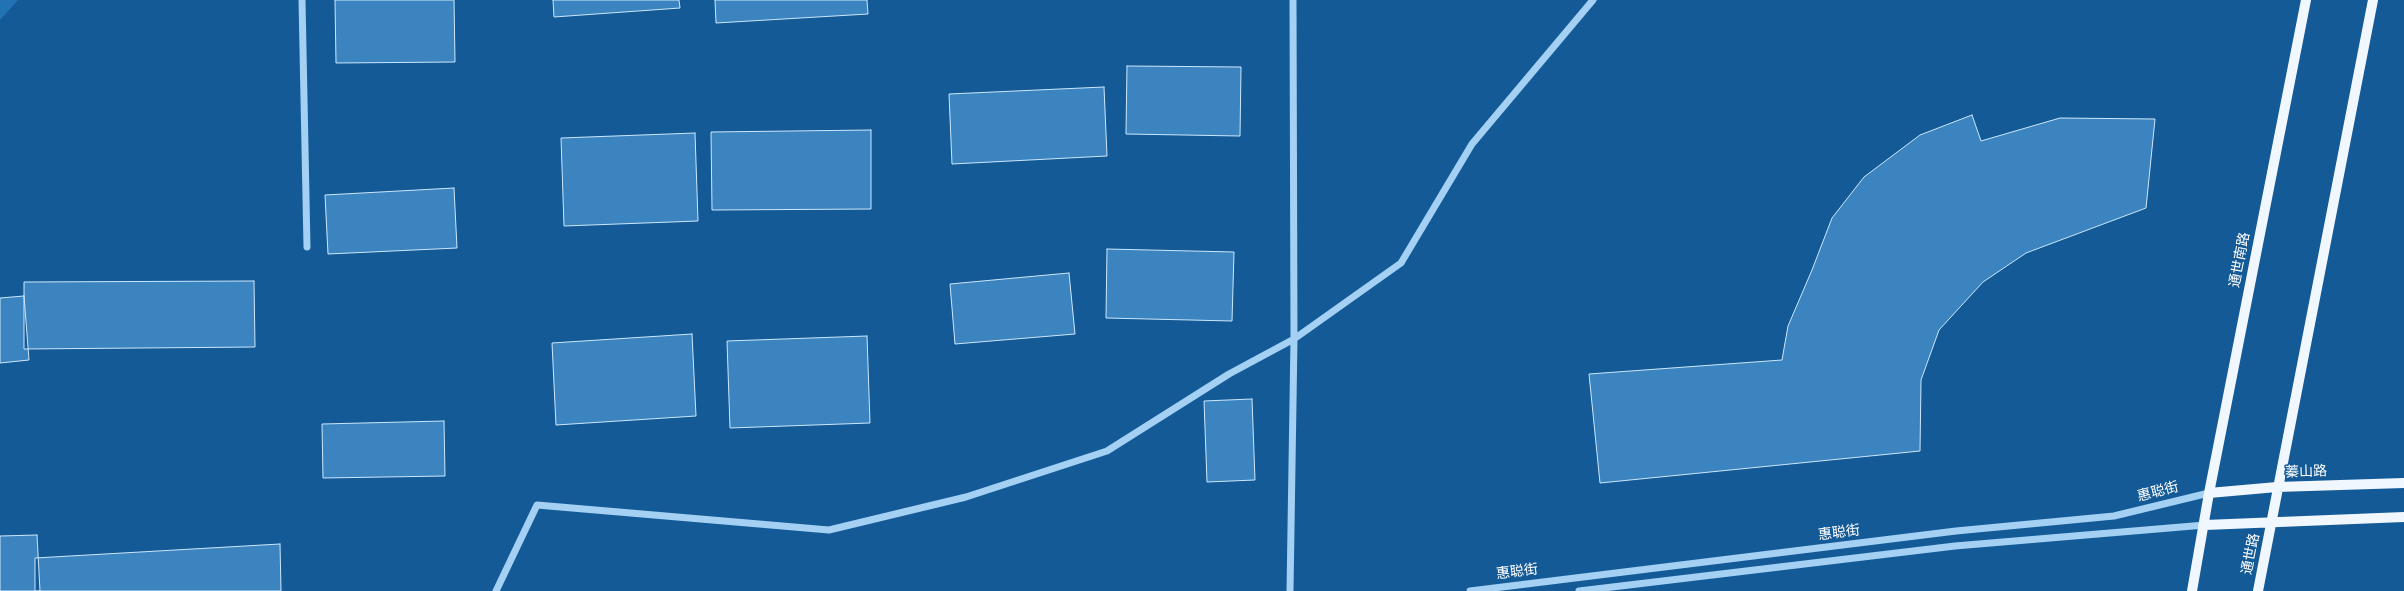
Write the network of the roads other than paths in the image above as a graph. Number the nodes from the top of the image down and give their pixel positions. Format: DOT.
graph roads {
  1 [pos="302,0"];
  2 [pos="1293,0"];
  3 [pos="1593,0"];
  4 [pos="2306,0"];
  5 [pos="2373,0"];
  6 [pos="307,247"];
  7 [pos="1294,339"];
  8 [pos="2404,483"];
  9 [pos="2277,487"];
  10 [pos="2209,493"];
  11 [pos="2404,517"];
  12 [pos="2271,522"];
  13 [pos="2205,525"];
  14 [pos="496,591"];
  15 [pos="1290,591"];
  16 [pos="1470,591"];
  17 [pos="1579,591"];
  18 [pos="2192,591"];
  19 [pos="2258,591"];
  1 -- 6 [label="street"];
  2 -- 7 [label="street"];
  3 -- 7 [label="street"];
  4 -- 10 [label="main road, 通世南路"];
  5 -- 9 [label="main road"];
  7 -- 14 [label="street"];
  7 -- 15 [label="street"];
  8 -- 9 [label="main road, 蓁山路"];
  9 -- 10 [label="main road, 蓁山路"];
  9 -- 12 [label="main road"];
  10 -- 13 [label="main road, 通世南路"];
  10 -- 16 [label="street, 惠聪街"];
  11 -- 12 [label="main road"];
  12 -- 13 [label="main road"];
  12 -- 19 [label="main road, 通世路"];
  13 -- 17 [label="street, 惠聪街"];
  13 -- 18 [label="main road"];
}
